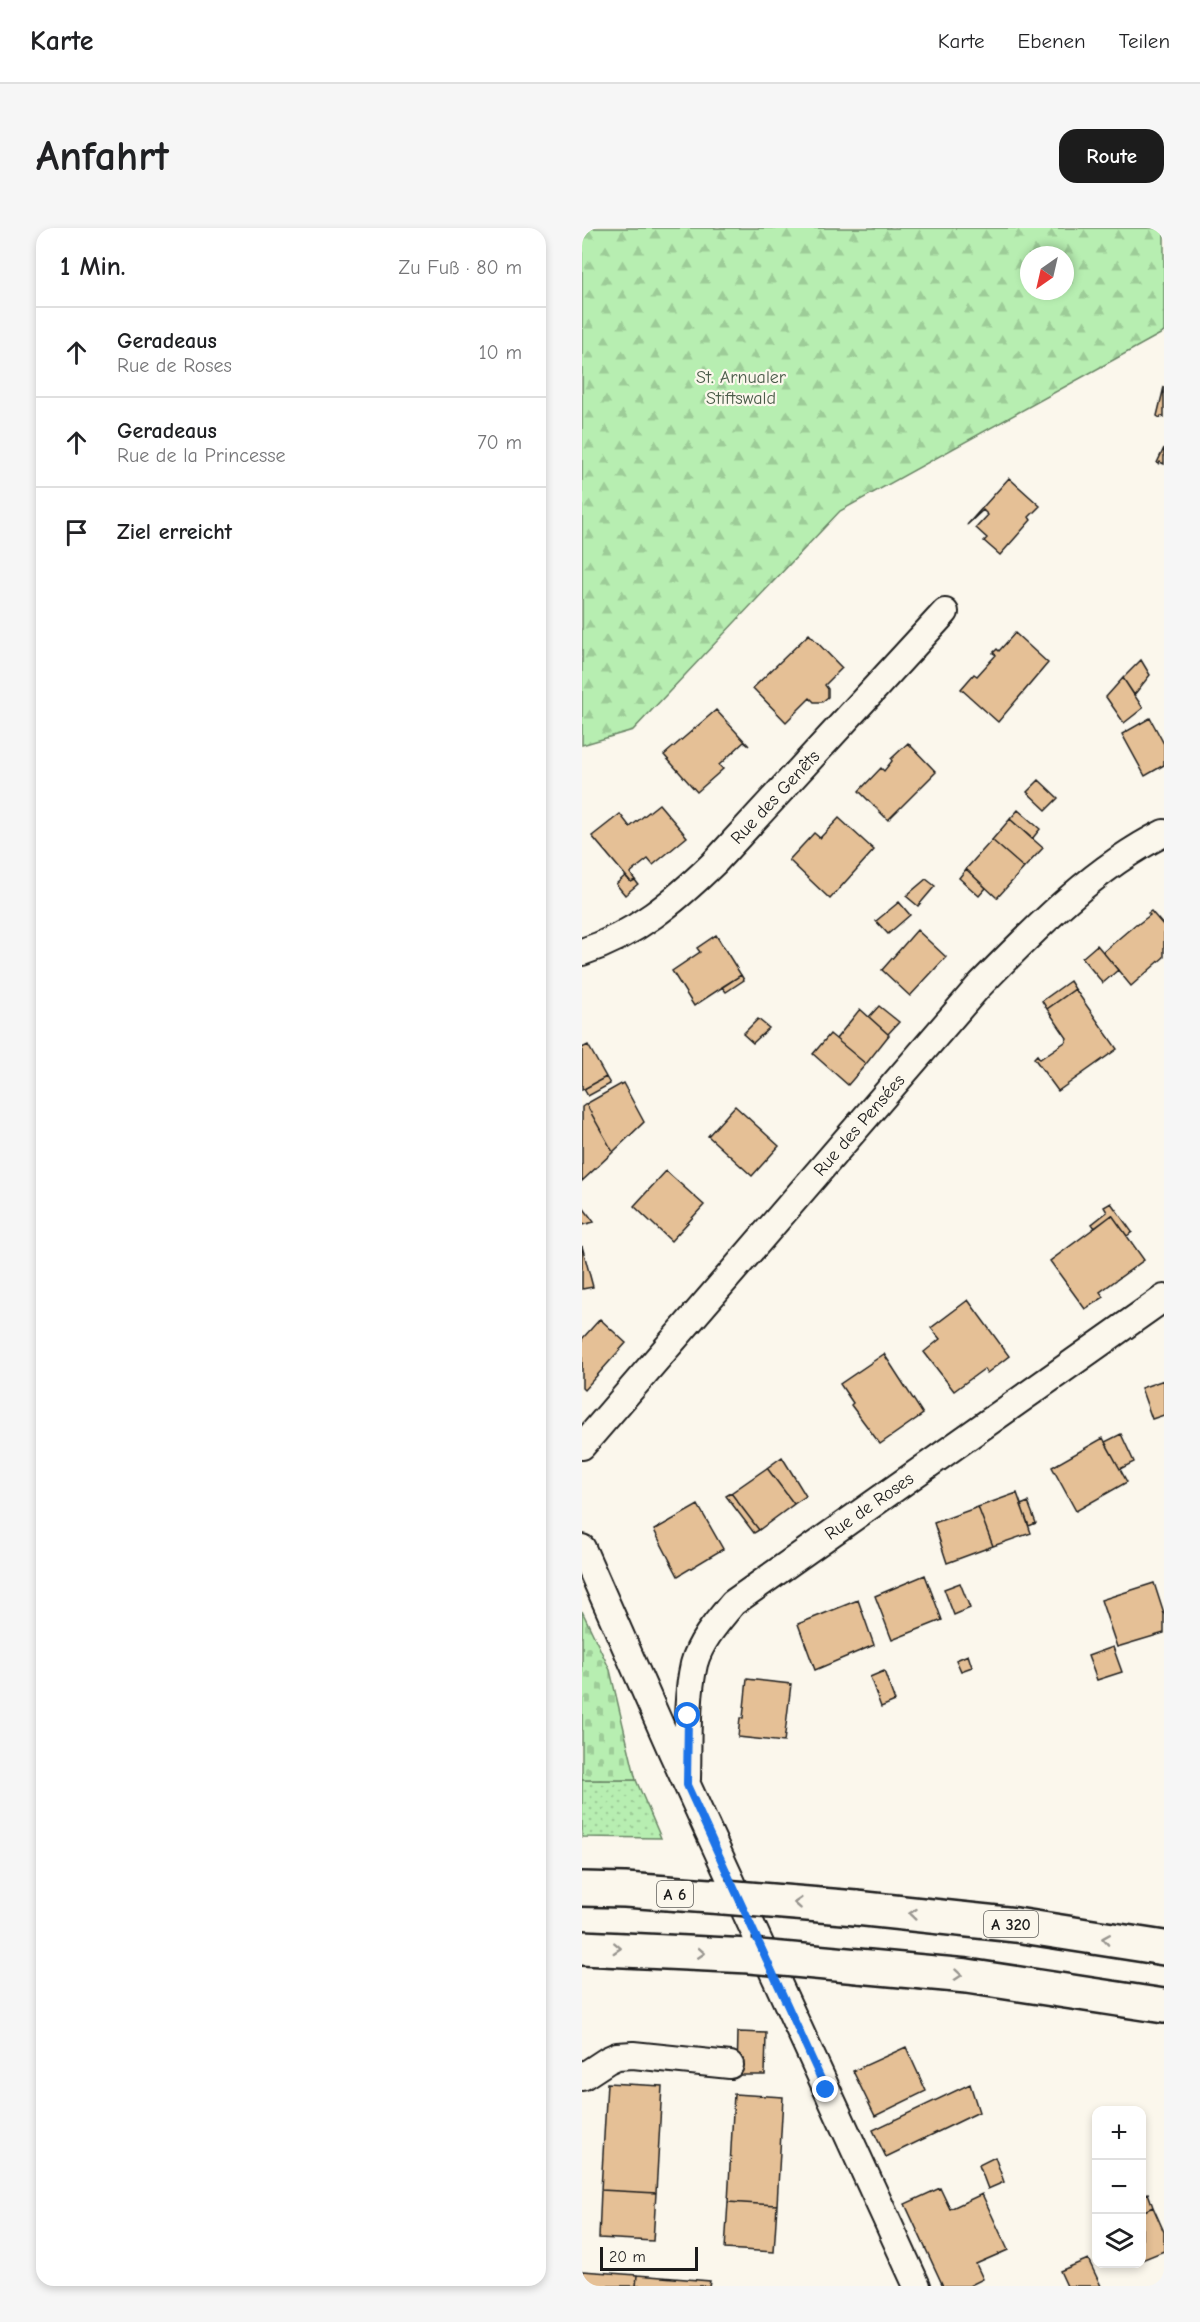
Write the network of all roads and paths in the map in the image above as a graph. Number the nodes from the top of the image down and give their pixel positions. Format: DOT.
graph roads {
  1 [pos="945,612"];
  2 [pos="1164,833"];
  3 [pos="582,952"];
  4 [pos="1164,1298"];
  5 [pos="582,1446"];
  6 [pos="582,1548"];
  7 [pos="687,1785"];
  8 [pos="582,1889"];
  9 [pos="724,1897"];
  10 [pos="582,1948"];
  11 [pos="1164,1948"];
  12 [pos="1164,2006"];
  13 [pos="730,2065"];
  14 [pos="582,2078"];
  15 [pos="917,2286"];
  1 -- 3 [label="street, Rue des Genêts"];
  2 -- 5 [label="street, Rue des Pensées"];
  4 -- 7 [label="street, Rue de Roses"];
  6 -- 7 [label="street"];
  7 -- 15 [label="street"];
  8 -- 9 [label="highway, A 6"];
  11 -- 9 [label="highway, A 320, one-way, bridge"];
  10 -- 12 [label="highway, one-way, bridge"];
  13 -- 14 [label="street"];
}
